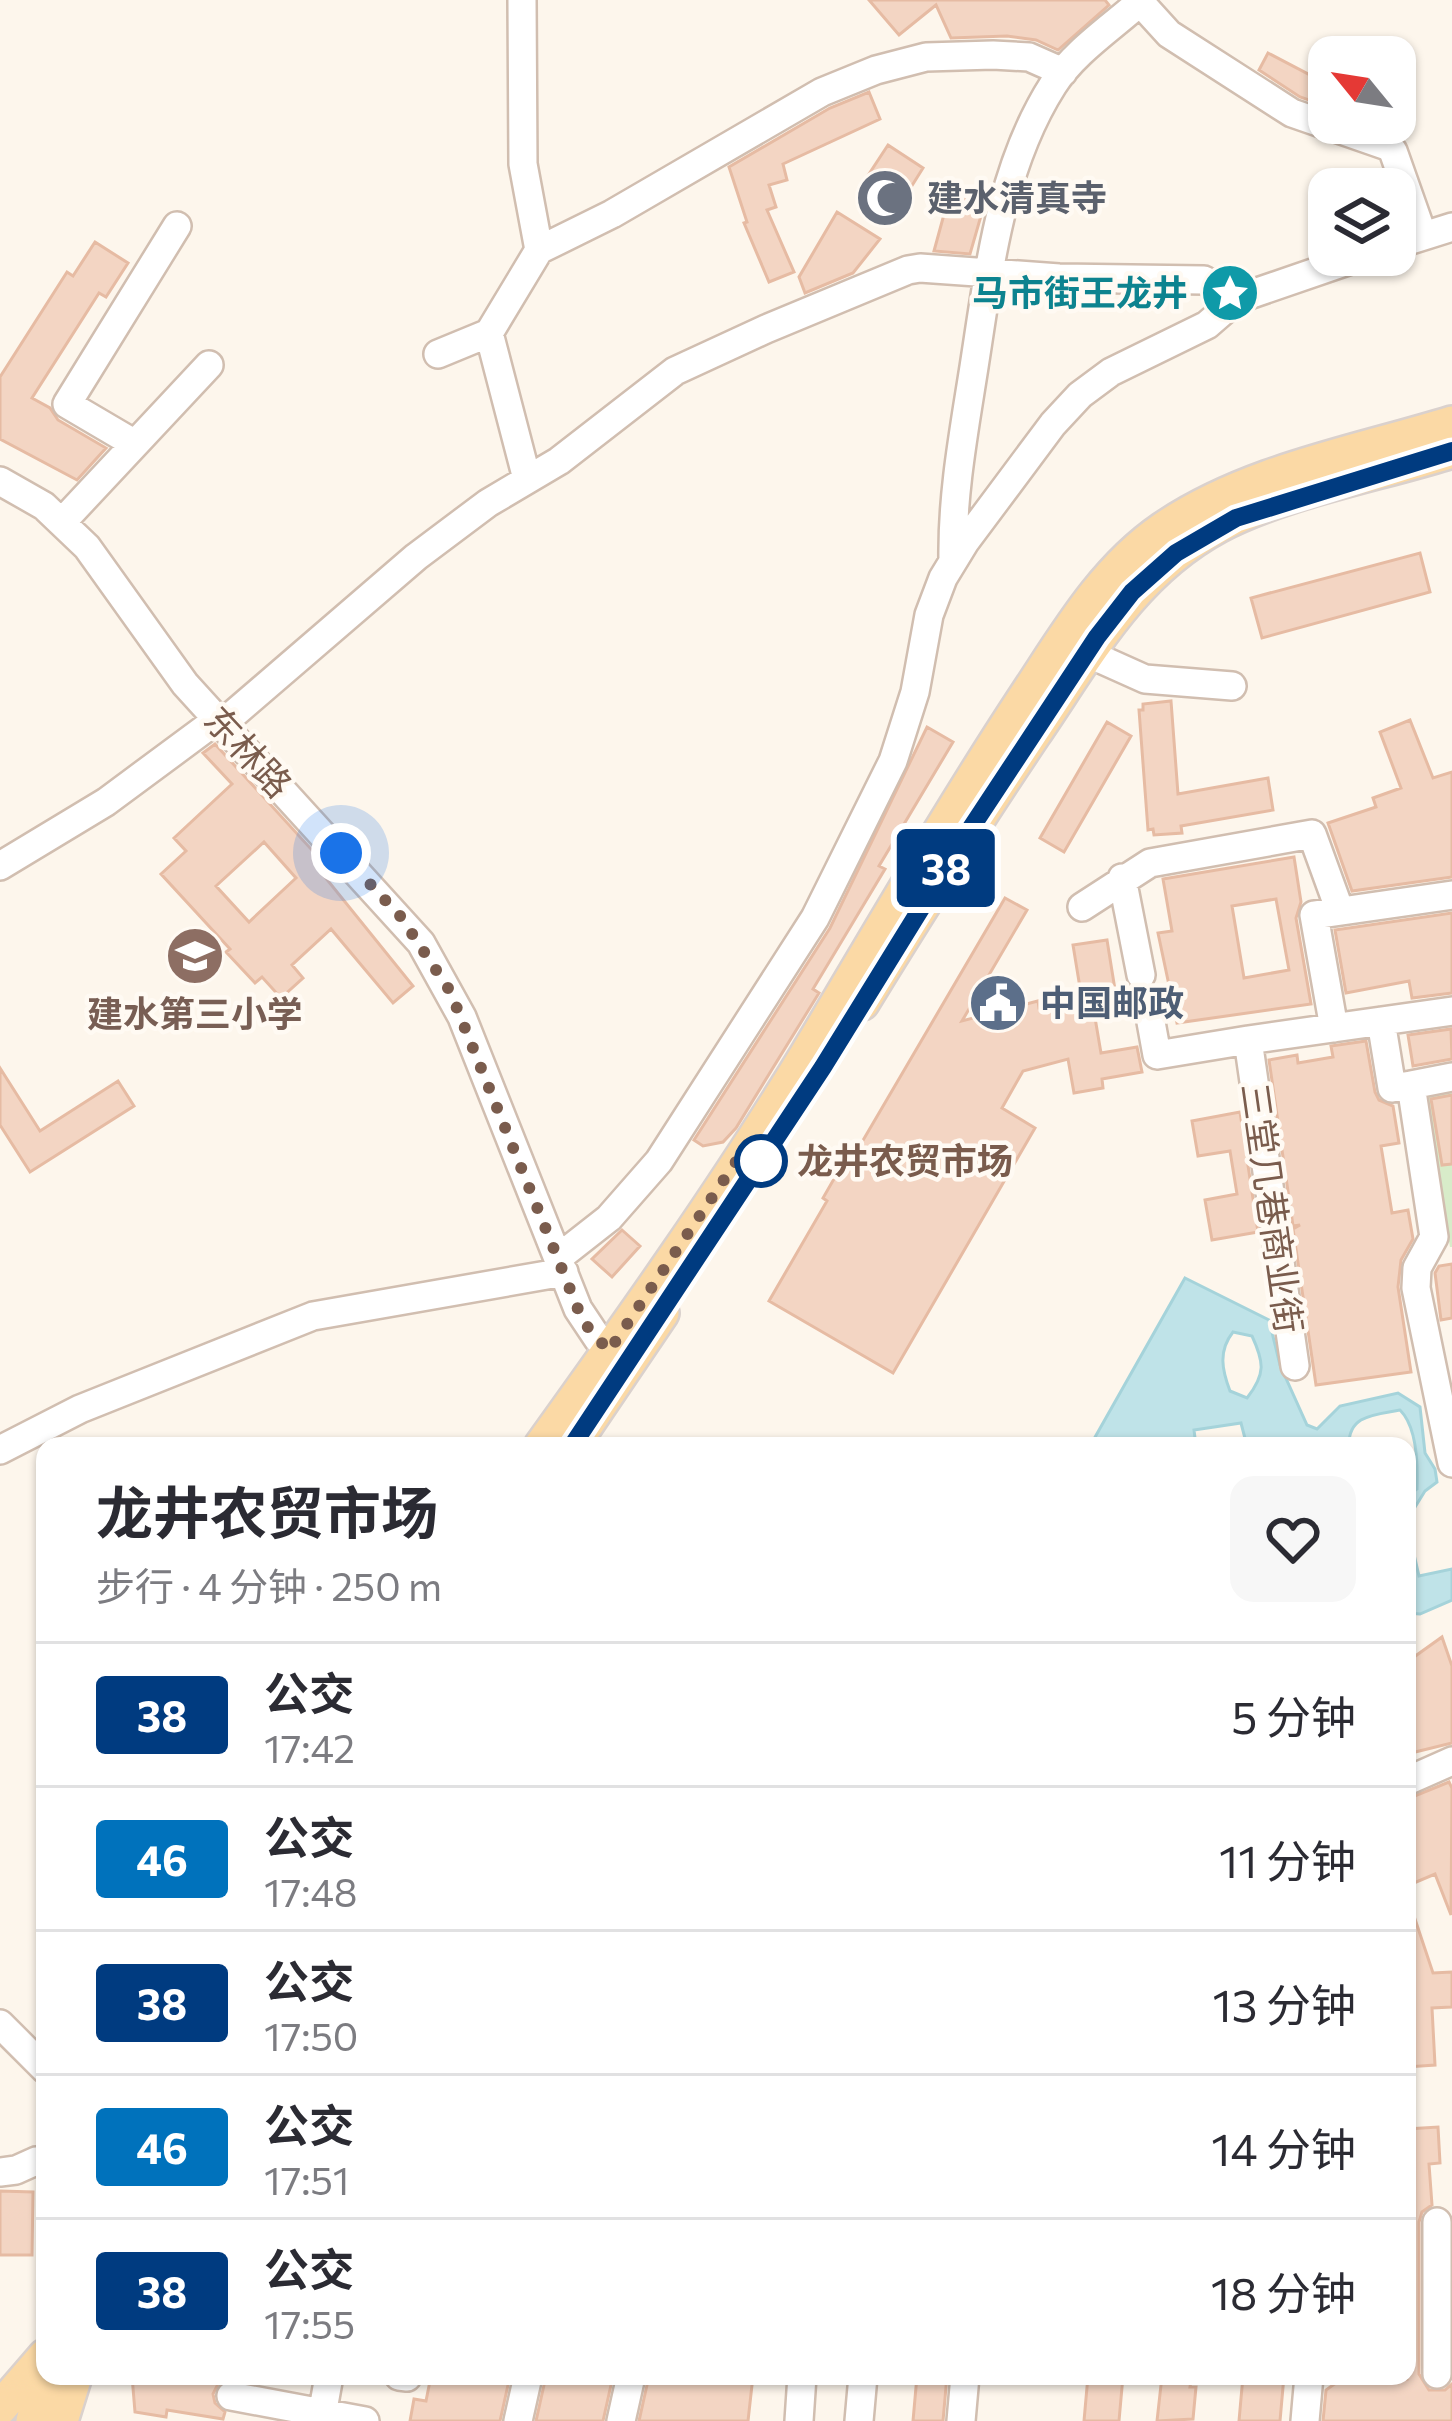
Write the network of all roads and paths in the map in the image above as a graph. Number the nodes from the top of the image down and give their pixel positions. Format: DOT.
graph roads {
  1 [pos="522,0"];
  2 [pos="1139,1"];
  3 [pos="1063,71"];
  4 [pos="177,226"];
  5 [pos="1452,227"];
  6 [pos="1423,236"];
  7 [pos="1416,238"];
  8 [pos="539,250"];
  9 [pos="989,272"];
  10 [pos="1308,275"];
  11 [pos="1237,299"];
  12 [pos="489,333"];
  13 [pos="439,354"];
  14 [pos="209,365"];
  15 [pos="1452,423"];
  16 [pos="135,444"];
  17 [pos="1452,451"];
  18 [pos="527,479"];
  19 [pos="0,481"];
  20 [pos="63,520"];
  21 [pos="953,559"];
  22 [pos="1088,653"];
  23 [pos="1232,686"];
  24 [pos="220,722"];
  25 [pos="0,866"];
  26 [pos="1122,878"];
  27 [pos="1452,895"];
  28 [pos="1082,907"];
  29 [pos="1340,911"];
  30 [pos="1141,975"];
  31 [pos="1148,1011"];
  32 [pos="1452,1011"];
  33 [pos="1382,1021"];
  34 [pos="1334,1028"];
  35 [pos="1248,1040"];
  36 [pos="1452,1077"];
  37 [pos="1411,1084"];
  38 [pos="561,1265"];
  39 [pos="619,1357"];
  40 [pos="1295,1366"];
  41 [pos="549,1437"];
  42 [pos="577,1437"];
  43 [pos="0,1450"];
  44 [pos="1452,1462"];
  45 [pos="1450,1768"];
  46 [pos="1416,1777"];
  47 [pos="6,2040"];
  48 [pos="36,2062"];
  49 [pos="36,2161"];
  50 [pos="0,2171"];
  51 [pos="1442,2225"];
  52 [pos="36,2366"];
  53 [pos="1432,2375"];
  54 [pos="44,2385"];
  55 [pos="72,2385"];
  56 [pos="327,2385"];
  57 [pos="526,2385"];
  58 [pos="629,2385"];
  59 [pos="801,2385"];
  60 [pos="862,2385"];
  61 [pos="964,2385"];
  62 [pos="1308,2385"];
  63 [pos="231,2396"];
  64 [pos="0,2408"];
  65 [pos="322,2417"];
  66 [pos="33,2421"];
  67 [pos="61,2421"];
  68 [pos="365,2421"];
  69 [pos="518,2421"];
  70 [pos="621,2421"];
  71 [pos="799,2421"];
  72 [pos="859,2421"];
  73 [pos="962,2421"];
  74 [pos="1305,2421"];
  1 -- 8 [label="street"];
  2 -- 3 [label="street"];
  2 -- 6 [label="street"];
  3 -- 8 [label="street"];
  3 -- 9 [label="street"];
  4 -- 16 [label="street"];
  5 -- 6 [label="street"];
  6 -- 7 [label="street"];
  8 -- 12 [label="street"];
  9 -- 11 [label="street"];
  9 -- 18 [label="street"];
  9 -- 21 [label="street"];
  10 -- 11 [label="street"];
  11 -- 21 [label="street"];
  12 -- 13 [label="street"];
  12 -- 18 [label="street"];
  14 -- 16 [label="street"];
  15 -- 39 [label="main road"];
  16 -- 20 [label="street"];
  17 -- 22 [label="main road"];
  18 -- 24 [label="street"];
  19 -- 20 [label="street, 东林路"];
  20 -- 24 [label="street, 东林路"];
  21 -- 38 [label="street"];
  22 -- 23 [label="street"];
  22 -- 39 [label="main road"];
  24 -- 25 [label="street"];
  24 -- 38 [label="street, 东林路"];
  26 -- 28 [label="street"];
  26 -- 29 [label="street"];
  26 -- 30 [label="street"];
  27 -- 29 [label="street"];
  29 -- 34 [label="street"];
  31 -- 35 [label="street"];
  32 -- 33 [label="street, 三堂几巷商业街"];
  33 -- 34 [label="street, 三堂几巷商业街"];
  33 -- 37 [label="street"];
  34 -- 35 [label="street, 三堂几巷商业街"];
  35 -- 40 [label="street, 三堂几巷商业街"];
  36 -- 37 [label="street"];
  37 -- 44 [label="street"];
  38 -- 39 [label="street, 东林路"];
  38 -- 43 [label="street"];
  39 -- 41 [label="main road"];
  39 -- 42 [label="main road"];
  45 -- 46 [label="street"];
  47 -- 48 [label="street"];
  49 -- 50 [label="street"];
  51 -- 53 [label="street"];
  52 -- 64 [label="main road"];
  54 -- 66 [label="main road"];
  55 -- 67 [label="main road"];
  56 -- 65 [label="street"];
  57 -- 69 [label="street"];
  58 -- 70 [label="street"];
  59 -- 71 [label="street"];
  60 -- 72 [label="street"];
  61 -- 73 [label="street"];
  62 -- 74 [label="street"];
  63 -- 65 [label="street"];
  65 -- 68 [label="street"];
}
